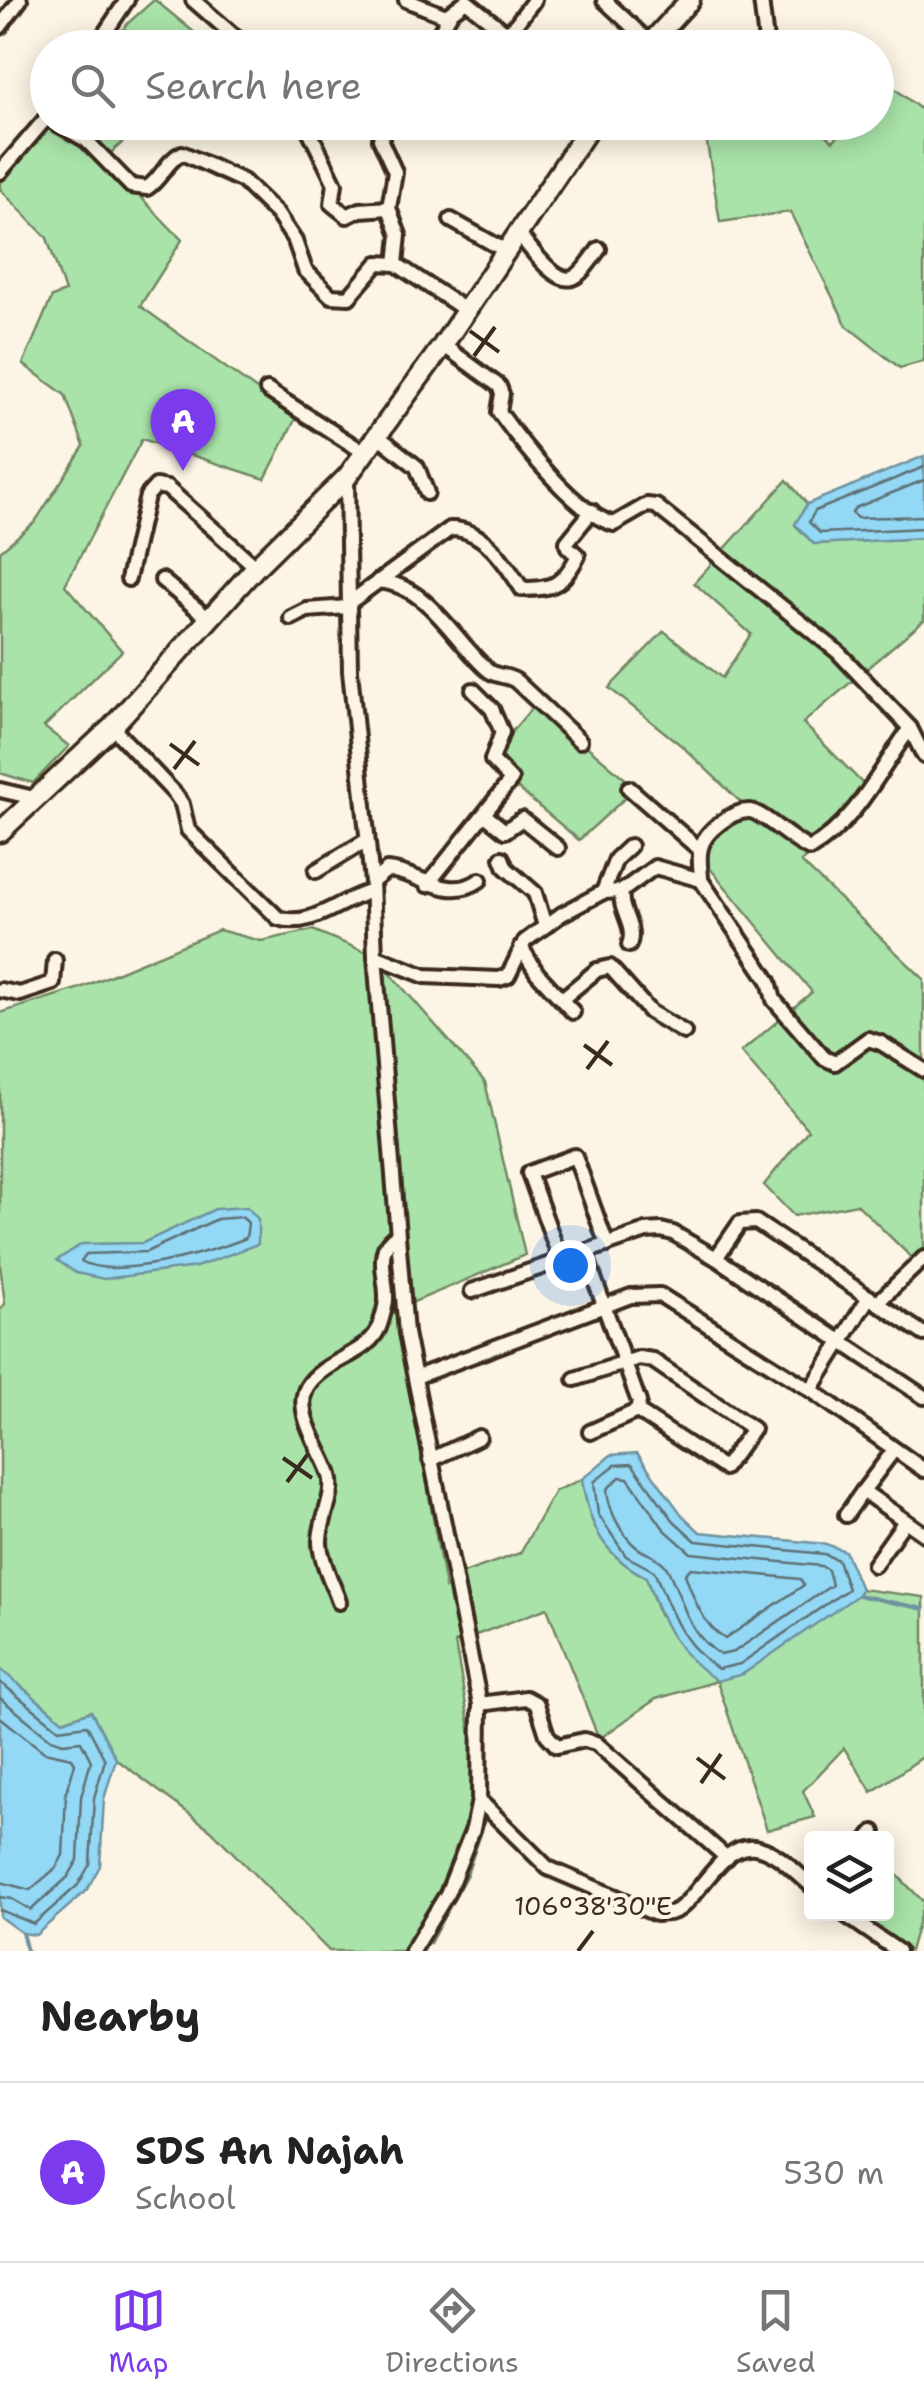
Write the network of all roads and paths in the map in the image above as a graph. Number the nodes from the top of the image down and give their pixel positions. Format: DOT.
graph roads {
  1 [pos="20,0"];
  2 [pos="193,0"];
  3 [pos="406,0"];
  4 [pos="534,0"];
  5 [pos="604,0"];
  6 [pos="690,0"];
  7 [pos="761,0"];
  8 [pos="120,2"];
  9 [pos="450,14"];
  10 [pos="0,27"];
  11 [pos="105,30"];
  12 [pos="227,30"];
  13 [pos="441,30"];
  14 [pos="502,30"];
  15 [pos="509,30"];
  16 [pos="633,30"];
  17 [pos="662,30"];
  18 [pos="765,30"];
  19 [pos="30,140"];
  20 [pos="86,140"];
  21 [pos="314,140"];
  22 [pos="380,140"];
  23 [pos="580,140"];
  24 [pos="0,172"];
  25 [pos="389,208"];
  26 [pos="451,220"];
  27 [pos="518,233"];
  28 [pos="600,250"];
  29 [pos="506,251"];
  30 [pos="396,264"];
  31 [pos="467,311"];
  32 [pos="443,345"];
  33 [pos="267,390"];
  34 [pos="378,436"];
  35 [pos="365,453"];
  36 [pos="346,477"];
  37 [pos="427,493"];
  38 [pos="592,512"];
  39 [pos="256,567"];
  40 [pos="128,579"];
  41 [pos="162,580"];
  42 [pos="378,581"];
  43 [pos="349,605"];
  44 [pos="290,618"];
  45 [pos="209,619"];
  46 [pos="473,690"];
  47 [pos="112,727"];
  48 [pos="910,728"];
  49 [pos="580,741"];
  50 [pos="924,756"];
  51 [pos="629,788"];
  52 [pos="0,790"];
  53 [pos="34,798"];
  54 [pos="485,815"];
  55 [pos="0,832"];
  56 [pos="367,840"];
  57 [pos="630,846"];
  58 [pos="558,848"];
  59 [pos="700,850"];
  60 [pos="502,858"];
  61 [pos="316,872"];
  62 [pos="480,880"];
  63 [pos="701,880"];
  64 [pos="427,885"];
  65 [pos="372,887"];
  66 [pos="622,891"];
  67 [pos="603,892"];
  68 [pos="545,926"];
  69 [pos="630,945"];
  70 [pos="521,947"];
  71 [pos="374,956"];
  72 [pos="56,960"];
  73 [pos="0,990"];
  74 [pos="562,1000"];
  75 [pos="574,1012"];
  76 [pos="684,1032"];
  77 [pos="924,1070"];
  78 [pos="397,1235"];
  79 [pos="607,1245"];
  80 [pos="585,1253"];
  81 [pos="716,1258"];
  82 [pos="924,1258"];
  83 [pos="561,1261"];
  84 [pos="472,1291"];
  85 [pos="873,1300"];
  86 [pos="605,1308"];
  87 [pos="921,1327"];
  88 [pos="840,1341"];
  89 [pos="626,1363"];
  90 [pos="416,1377"];
  91 [pos="575,1379"];
  92 [pos="811,1390"];
  93 [pos="924,1397"];
  94 [pos="637,1411"];
  95 [pos="590,1432"];
  96 [pos="479,1437"];
  97 [pos="894,1450"];
  98 [pos="430,1460"];
  99 [pos="924,1470"];
  100 [pos="863,1491"];
  101 [pos="846,1515"];
  102 [pos="904,1521"];
  103 [pos="924,1534"];
  104 [pos="874,1565"];
  105 [pos="339,1602"];
  106 [pos="480,1704"];
  107 [pos="480,1800"];
  108 [pos="727,1858"];
  109 [pos="804,1879"];
  110 [pos="854,1921"];
  111 [pos="412,1951"];
  112 [pos="898,1951"];
  1 -- 10 [label="street"];
  2 -- 12 [label="street"];
  3 -- 9 [label="street"];
  4 -- 15 [label="street"];
  5 -- 16 [label="street"];
  6 -- 17 [label="main road"];
  7 -- 18 [label="street"];
  8 -- 11 [label="street"];
  9 -- 13 [label="street"];
  9 -- 14 [label="street"];
  19 -- 24 [label="street"];
  20 -- 30 [label="street"];
  21 -- 25 [label="street"];
  22 -- 25 [label="street"];
  23 -- 27 [label="main road"];
  25 -- 30 [label="street"];
  26 -- 29 [label="street"];
  27 -- 28 [label="street"];
  27 -- 29 [label="main road"];
  29 -- 31 [label="main road"];
  30 -- 31 [label="street"];
  31 -- 32 [label="main road"];
  32 -- 34 [label="main road"];
  32 -- 38 [label="street"];
  33 -- 35 [label="street"];
  34 -- 35 [label="main road"];
  34 -- 37 [label="street"];
  35 -- 36 [label="main road"];
  36 -- 39 [label="main road"];
  36 -- 43 [label="street"];
  38 -- 42 [label="street"];
  38 -- 48 [label="street"];
  39 -- 40 [label="street"];
  39 -- 45 [label="main road"];
  41 -- 45 [label="street"];
  42 -- 43 [label="street"];
  42 -- 49 [label="street"];
  43 -- 44 [label="street"];
  43 -- 56 [label="street"];
  45 -- 47 [label="main road"];
  46 -- 54 [label="street"];
  47 -- 53 [label="main road"];
  47 -- 65 [label="street"];
  48 -- 50 [label="street"];
  48 -- 59 [label="street"];
  51 -- 59 [label="street"];
  52 -- 53 [label="street"];
  53 -- 55 [label="main road"];
  54 -- 58 [label="street"];
  54 -- 64 [label="street"];
  56 -- 61 [label="street"];
  56 -- 65 [label="street"];
  57 -- 67 [label="street"];
  59 -- 63 [label="street"];
  60 -- 68 [label="street"];
  62 -- 64 [label="street"];
  63 -- 66 [label="street"];
  63 -- 77 [label="street"];
  64 -- 65 [label="street"];
  65 -- 71 [label="street"];
  66 -- 67 [label="street"];
  66 -- 69 [label="street"];
  67 -- 68 [label="street"];
  68 -- 70 [label="street"];
  70 -- 71 [label="street"];
  70 -- 74 [label="street"];
  71 -- 78 [label="street"];
  72 -- 73 [label="street"];
  74 -- 75 [label="street"];
  74 -- 76 [label="street"];
  78 -- 90 [label="street"];
  78 -- 105 [label="street"];
  79 -- 80 [label="street"];
  79 -- 81 [label="street"];
  79 -- 83 [label="street"];
  80 -- 83 [label="street"];
  80 -- 86 [label="street"];
  81 -- 85 [label="street"];
  81 -- 88 [label="street"];
  82 -- 85 [label="street"];
  83 -- 84 [label="street"];
  85 -- 87 [label="street"];
  85 -- 88 [label="street"];
  86 -- 89 [label="street"];
  86 -- 90 [label="street"];
  86 -- 92 [label="street"];
  88 -- 92 [label="street"];
  88 -- 93 [label="street"];
  89 -- 91 [label="street"];
  89 -- 94 [label="street"];
  89 -- 94 [label="street"];
  90 -- 98 [label="street"];
  92 -- 97 [label="street"];
  94 -- 95 [label="street"];
  96 -- 98 [label="street"];
  97 -- 99 [label="street"];
  97 -- 100 [label="street"];
  98 -- 106 [label="street"];
  100 -- 101 [label="street"];
  100 -- 102 [label="street"];
  102 -- 103 [label="street"];
  102 -- 104 [label="street"];
  106 -- 107 [label="street"];
  106 -- 108 [label="street"];
  107 -- 108 [label="street"];
  107 -- 111 [label="street"];
  108 -- 109 [label="street"];
  110 -- 112 [label="street"];
}
